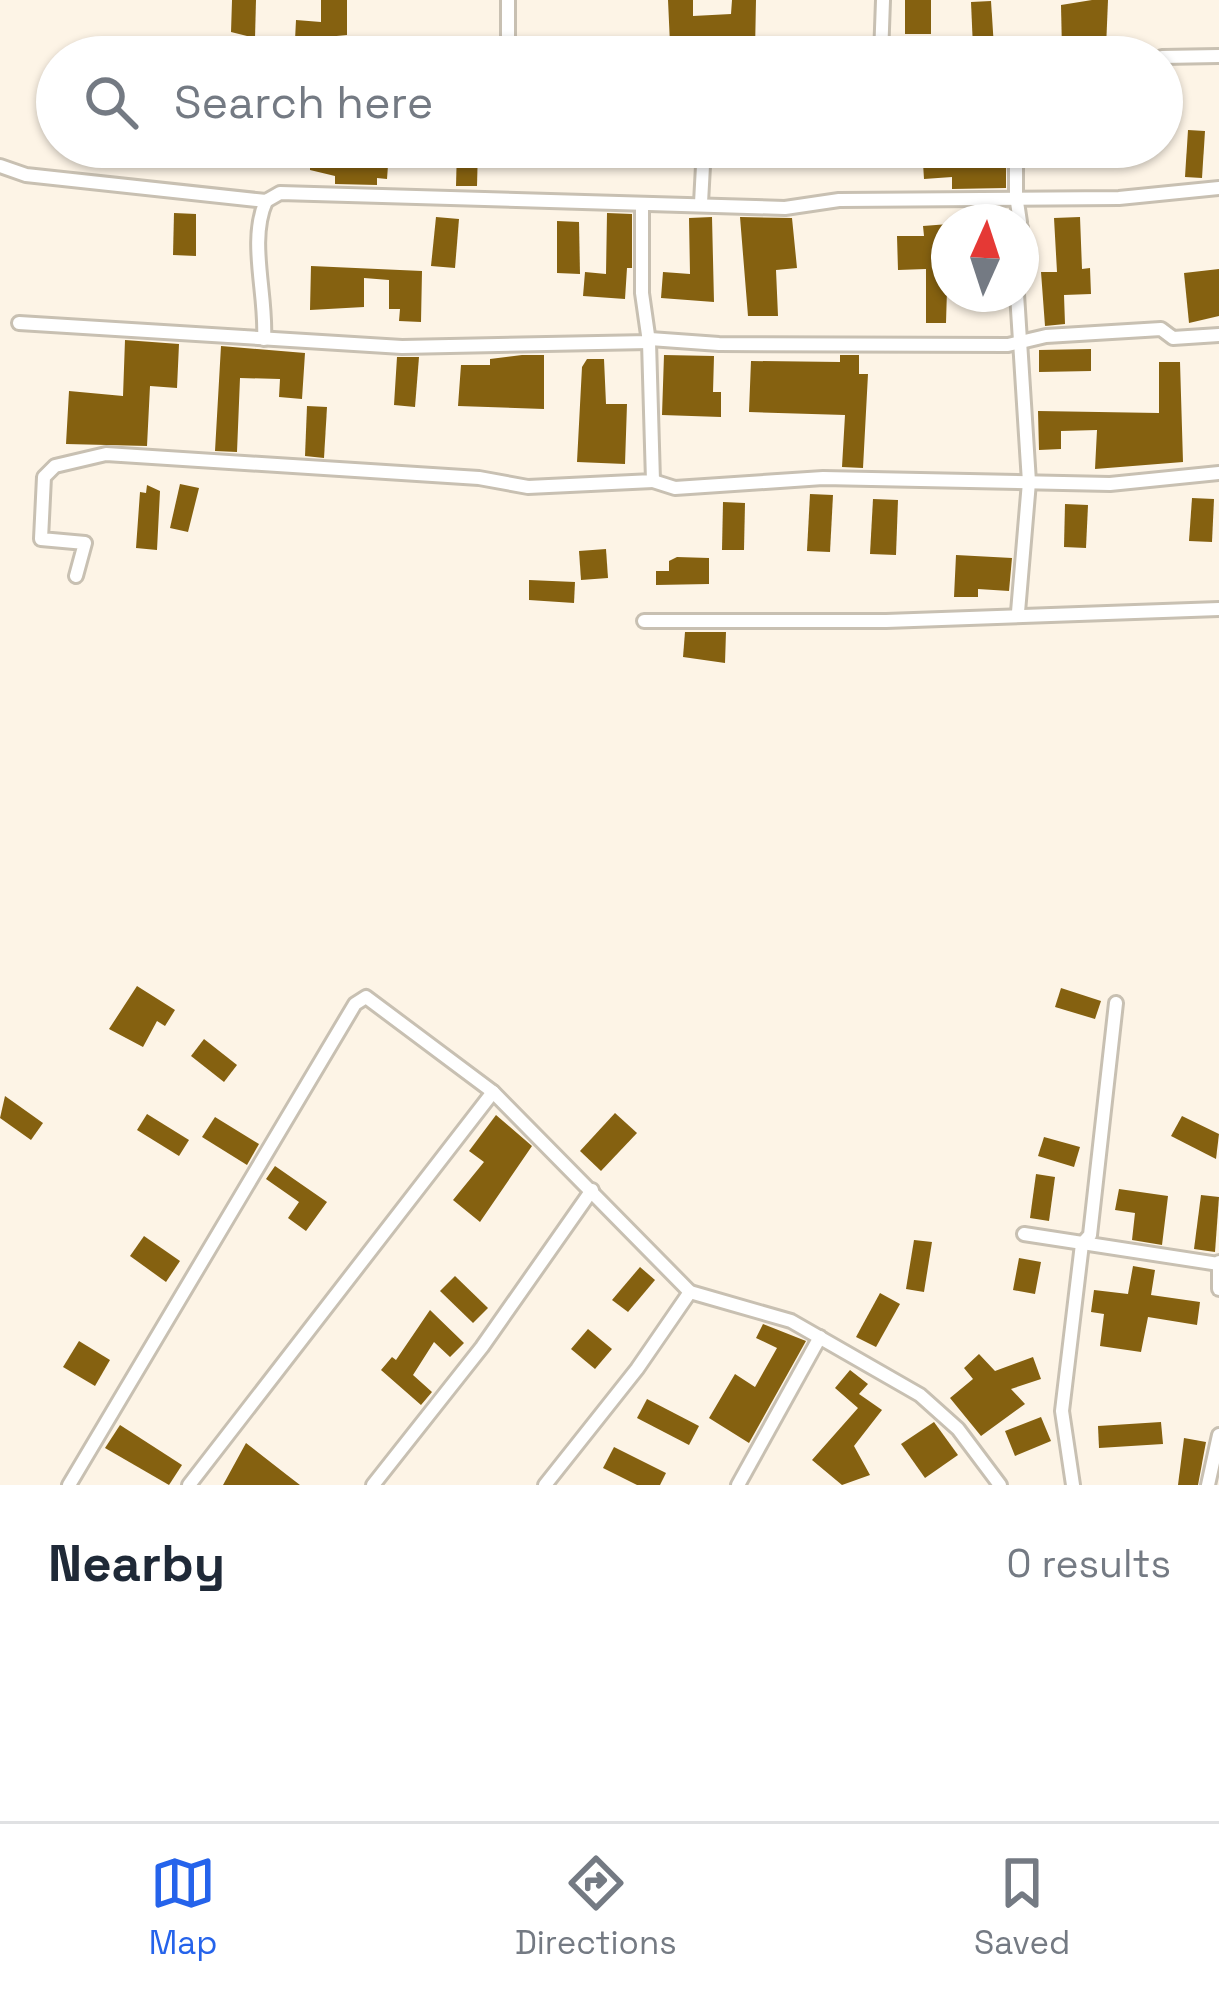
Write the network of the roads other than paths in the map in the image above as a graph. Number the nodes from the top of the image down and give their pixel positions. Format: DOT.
graph roads {
  1 [pos="508,0"];
  2 [pos="883,0"];
  3 [pos="508,36"];
  4 [pos="882,36"];
  5 [pos="1219,56"];
  6 [pos="1183,57"];
  7 [pos="0,166"];
  8 [pos="703,168"];
  9 [pos="1016,168"];
  10 [pos="1219,188"];
  11 [pos="266,201"];
  12 [pos="1017,201"];
  13 [pos="701,203"];
  14 [pos="1017,204"];
  15 [pos="642,207"];
  16 [pos="1019,312"];
  17 [pos="19,323"];
  18 [pos="1219,335"];
  19 [pos="264,339"];
  20 [pos="650,340"];
  21 [pos="1023,342"];
  22 [pos="1219,472"];
  23 [pos="653,481"];
  24 [pos="1029,482"];
  25 [pos="76,577"];
  26 [pos="1219,609"];
  27 [pos="1018,612"];
  28 [pos="644,621"];
  29 [pos="1116,1003"];
  30 [pos="493,1092"];
  31 [pos="592,1190"];
  32 [pos="1024,1234"];
  33 [pos="1082,1244"];
  34 [pos="1219,1264"];
  35 [pos="1219,1288"];
  36 [pos="690,1292"];
  37 [pos="820,1337"];
  38 [pos="1219,1435"];
  39 [pos="1000,1484"];
  40 [pos="69,1485"];
  41 [pos="189,1485"];
  42 [pos="373,1485"];
  43 [pos="545,1485"];
  44 [pos="738,1485"];
  45 [pos="982,1485"];
  46 [pos="1073,1485"];
  47 [pos="1208,1485"];
  1 -- 3 [label="street"];
  2 -- 4 [label="street"];
  5 -- 6 [label="street"];
  7 -- 11 [label="street"];
  8 -- 13 [label="street"];
  9 -- 12 [label="street"];
  10 -- 12 [label="street"];
  11 -- 15 [label="street"];
  11 -- 19 [label="street"];
  12 -- 13 [label="street"];
  12 -- 14 [label="street"];
  13 -- 15 [label="street"];
  15 -- 20 [label="street"];
  16 -- 21 [label="street"];
  17 -- 19 [label="street"];
  18 -- 21 [label="street"];
  19 -- 20 [label="street"];
  20 -- 21 [label="street"];
  20 -- 23 [label="street"];
  21 -- 24 [label="street"];
  22 -- 24 [label="street"];
  23 -- 24 [label="street"];
  23 -- 25 [label="street"];
  24 -- 27 [label="street"];
  26 -- 27 [label="street"];
  27 -- 28 [label="street"];
  29 -- 33 [label="street"];
  30 -- 31 [label="street"];
  30 -- 40 [label="street"];
  30 -- 41 [label="street"];
  31 -- 36 [label="street"];
  31 -- 42 [label="street"];
  32 -- 33 [label="street"];
  33 -- 34 [label="street"];
  33 -- 46 [label="street"];
  34 -- 35 [label="street"];
  36 -- 37 [label="street"];
  36 -- 43 [label="street"];
  37 -- 39 [label="street"];
  37 -- 44 [label="street"];
  38 -- 47 [label="street"];
  39 -- 45 [label="street"];
}
